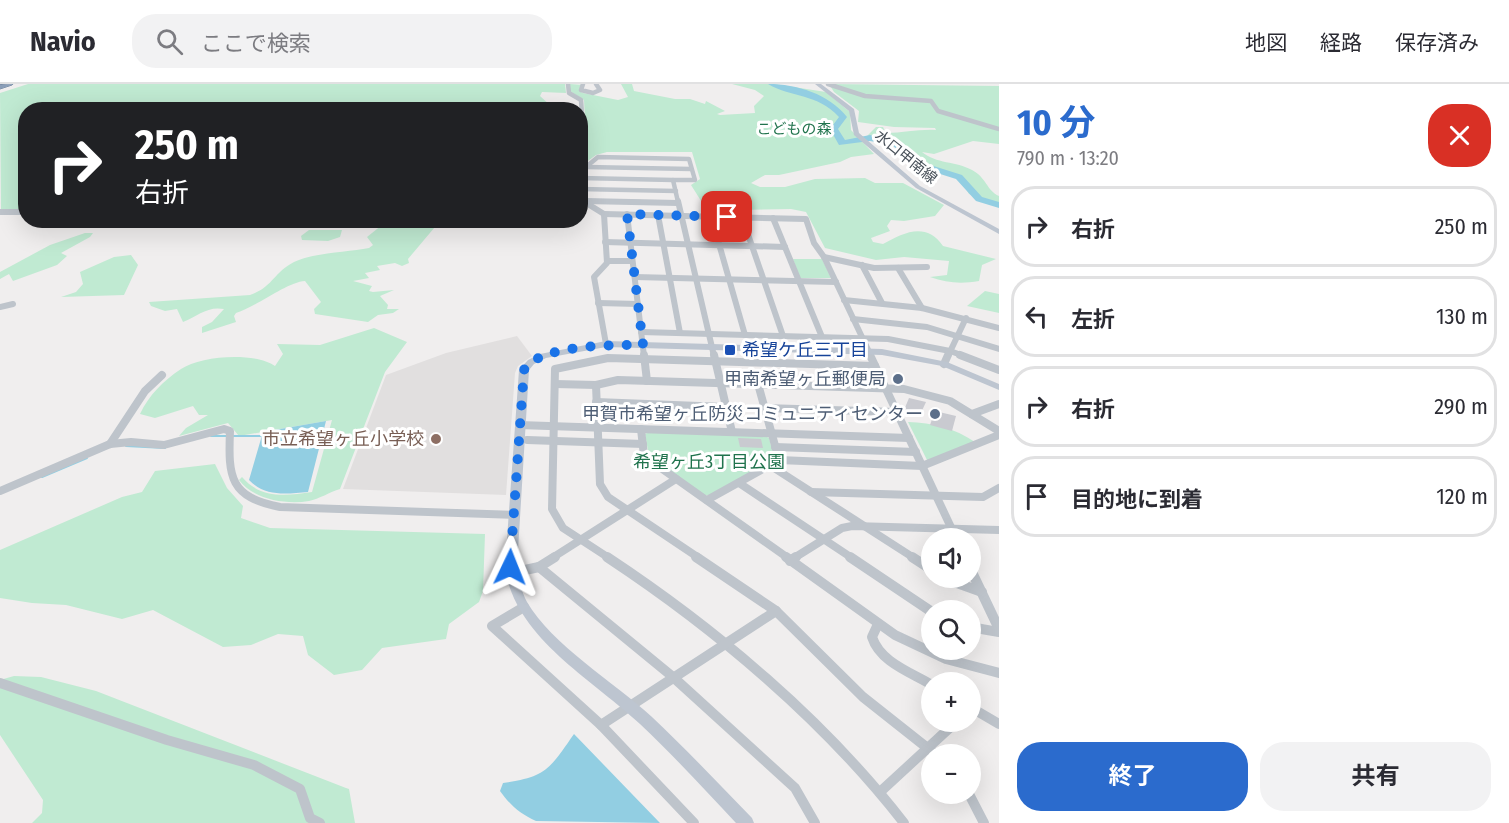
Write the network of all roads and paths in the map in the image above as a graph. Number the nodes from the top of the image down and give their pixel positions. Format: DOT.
graph roads {
  1 [pos="10,84"];
  2 [pos="568,84"];
  3 [pos="583,84"];
  4 [pos="596,84"];
  5 [pos="818,84"];
  6 [pos="828,84"];
  7 [pos="0,87"];
  8 [pos="581,102"];
  9 [pos="999,129"];
  10 [pos="588,164"];
  11 [pos="588,167"];
  12 [pos="615,168"];
  13 [pos="692,169"];
  14 [pos="588,178"];
  15 [pos="617,178"];
  16 [pos="673,180"];
  17 [pos="588,189"];
  18 [pos="618,190"];
  19 [pos="676,191"];
  20 [pos="588,200"];
  21 [pos="678,203"];
  22 [pos="588,204"];
  23 [pos="0,212"];
  24 [pos="18,212"];
  25 [pos="604,214"];
  26 [pos="627,214"];
  27 [pos="658,215"];
  28 [pos="681,216"];
  29 [pos="711,216"];
  30 [pos="742,217"];
  31 [pos="773,218"];
  32 [pos="999,232"];
  33 [pos="605,242"];
  34 [pos="631,243"];
  35 [pos="663,243"];
  36 [pos="688,244"];
  37 [pos="719,245"];
  38 [pos="752,246"];
  39 [pos="785,247"];
  40 [pos="824,257"];
  41 [pos="607,261"];
  42 [pos="633,261"];
  43 [pos="862,266"];
  44 [pos="927,267"];
  45 [pos="897,268"];
  46 [pos="634,277"];
  47 [pos="670,278"];
  48 [pos="696,279"];
  49 [pos="729,280"];
  50 [pos="764,280"];
  51 [pos="799,281"];
  52 [pos="836,282"];
  53 [pos="844,300"];
  54 [pos="598,303"];
  55 [pos="882,303"];
  56 [pos="13,304"];
  57 [pos="638,304"];
  58 [pos="0,307"];
  59 [pos="922,308"];
  60 [pos="966,318"];
  61 [pos="853,319"];
  62 [pos="999,328"];
  63 [pos="641,332"];
  64 [pos="680,333"];
  65 [pos="708,334"];
  66 [pos="745,335"];
  67 [pos="957,335"];
  68 [pos="783,336"];
  69 [pos="822,337"];
  70 [pos="862,338"];
  71 [pos="606,344"];
  72 [pos="643,345"];
  73 [pos="711,347"];
  74 [pos="999,349"];
  75 [pos="950,351"];
  76 [pos="869,352"];
  77 [pos="645,359"];
  78 [pos="715,361"];
  79 [pos="944,364"];
  80 [pos="875,366"];
  81 [pos="999,370"];
  82 [pos="162,375"];
  83 [pos="647,381"];
  84 [pos="720,383"];
  85 [pos="555,384"];
  86 [pos="758,384"];
  87 [pos="596,385"];
  88 [pos="999,387"];
  89 [pos="885,388"];
  90 [pos="596,402"];
  91 [pos="999,404"];
  92 [pos="725,407"];
  93 [pos="764,408"];
  94 [pos="896,412"];
  95 [pos="972,414"];
  96 [pos="519,425"];
  97 [pos="554,426"];
  98 [pos="597,428"];
  99 [pos="641,429"];
  100 [pos="732,432"];
  101 [pos="771,433"];
  102 [pos="999,433"];
  103 [pos="909,438"];
  104 [pos="527,440"];
  105 [pos="554,441"];
  106 [pos="598,442"];
  107 [pos="110,444"];
  108 [pos="643,444"];
  109 [pos="775,447"];
  110 [pos="915,452"];
  111 [pos="779,460"];
  112 [pos="771,466"];
  113 [pos="922,466"];
  114 [pos="676,479"];
  115 [pos="739,483"];
  116 [pos="999,488"];
  117 [pos="0,490"];
  118 [pos="811,492"];
  119 [pos="937,496"];
  120 [pos="707,500"];
  121 [pos="626,510"];
  122 [pos="514,515"];
  123 [pos="863,525"];
  124 [pos="951,528"];
  125 [pos="981,529"];
  126 [pos="999,530"];
  127 [pos="580,540"];
  128 [pos="823,540"];
  129 [pos="790,561"];
  130 [pos="921,563"];
  131 [pos="539,567"];
  132 [pos="511,573"];
  133 [pos="968,588"];
  134 [pos="980,588"];
  135 [pos="982,592"];
  136 [pos="921,605"];
  137 [pos="524,607"];
  138 [pos="776,611"];
  139 [pos="878,624"];
  140 [pos="981,628"];
  141 [pos="999,630"];
  142 [pos="726,643"];
  143 [pos="999,673"];
  144 [pos="674,677"];
  145 [pos="921,678"];
  146 [pos="0,683"];
  147 [pos="631,706"];
  148 [pos="981,714"];
  149 [pos="999,724"];
  150 [pos="601,725"];
  151 [pos="948,732"];
  152 [pos="923,744"];
  153 [pos="938,744"];
  154 [pos="921,760"];
  155 [pos="880,792"];
  156 [pos="974,804"];
  157 [pos="320,823"];
  158 [pos="694,823"];
  159 [pos="746,823"];
  160 [pos="815,823"];
  161 [pos="904,823"];
  162 [pos="984,823"];
  1 -- 7 [label="highway"];
  2 -- 8 [label="street"];
  3 -- 4 [label="street"];
  5 -- 32 [label="street, 水口甲南線"];
  6 -- 9 [label="street"];
  10 -- 13 [label="street"];
  11 -- 12 [label="street"];
  12 -- 13 [label="street"];
  12 -- 15 [label="street"];
  13 -- 16 [label="street"];
  14 -- 15 [label="street"];
  15 -- 16 [label="street"];
  15 -- 18 [label="street"];
  16 -- 19 [label="street"];
  17 -- 18 [label="street"];
  18 -- 19 [label="street"];
  19 -- 21 [label="street"];
  20 -- 21 [label="street"];
  21 -- 28 [label="street"];
  22 -- 25 [label="street"];
  23 -- 24 [label="street"];
  25 -- 26 [label="street"];
  25 -- 33 [label="street"];
  26 -- 27 [label="street"];
  26 -- 34 [label="street"];
  27 -- 28 [label="street"];
  27 -- 35 [label="street"];
  28 -- 29 [label="street"];
  28 -- 36 [label="street"];
  29 -- 30 [label="street"];
  29 -- 37 [label="street"];
  30 -- 31 [label="street"];
  30 -- 38 [label="street"];
  31 -- 39 [label="street"];
  31 -- 40 [label="street"];
  33 -- 34 [label="street"];
  33 -- 41 [label="street"];
  34 -- 35 [label="street"];
  34 -- 42 [label="street"];
  35 -- 36 [label="street"];
  35 -- 47 [label="street"];
  36 -- 37 [label="street"];
  36 -- 48 [label="street"];
  37 -- 38 [label="street"];
  37 -- 49 [label="street"];
  38 -- 39 [label="street"];
  38 -- 50 [label="street"];
  39 -- 51 [label="street"];
  40 -- 43 [label="street"];
  40 -- 52 [label="street"];
  41 -- 42 [label="street"];
  41 -- 54 [label="street"];
  42 -- 46 [label="street"];
  43 -- 45 [label="street"];
  43 -- 55 [label="street"];
  44 -- 45 [label="street"];
  45 -- 59 [label="street"];
  46 -- 47 [label="street"];
  46 -- 57 [label="street"];
  47 -- 48 [label="street"];
  47 -- 64 [label="street"];
  48 -- 49 [label="street"];
  48 -- 65 [label="street"];
  49 -- 50 [label="street"];
  49 -- 66 [label="street"];
  50 -- 51 [label="street"];
  50 -- 68 [label="street"];
  51 -- 52 [label="street"];
  51 -- 69 [label="street"];
  52 -- 53 [label="street"];
  53 -- 55 [label="street"];
  53 -- 61 [label="street"];
  54 -- 57 [label="street"];
  54 -- 71 [label="street"];
  55 -- 59 [label="street"];
  56 -- 58 [label="street"];
  57 -- 63 [label="street"];
  59 -- 60 [label="street"];
  60 -- 62 [label="street"];
  60 -- 67 [label="street"];
  61 -- 67 [label="street"];
  61 -- 70 [label="street"];
  63 -- 64 [label="street"];
  63 -- 72 [label="street"];
  64 -- 65 [label="street"];
  65 -- 66 [label="street"];
  65 -- 73 [label="street"];
  66 -- 68 [label="street"];
  67 -- 74 [label="street"];
  67 -- 75 [label="street"];
  68 -- 69 [label="street"];
  69 -- 70 [label="street"];
  70 -- 75 [label="street"];
  70 -- 76 [label="street"];
  71 -- 72 [label="street"];
  71 -- 96 [label="street"];
  72 -- 73 [label="street"];
  72 -- 77 [label="street"];
  73 -- 76 [label="street"];
  73 -- 78 [label="street"];
  75 -- 79 [label="street"];
  75 -- 81 [label="street"];
  76 -- 79 [label="street"];
  76 -- 80 [label="street"];
  77 -- 78 [label="street"];
  77 -- 83 [label="street"];
  77 -- 85 [label="street"];
  78 -- 80 [label="street"];
  78 -- 84 [label="street"];
  79 -- 88 [label="street"];
  80 -- 89 [label="street"];
  82 -- 107 [label="street"];
  83 -- 84 [label="street"];
  83 -- 87 [label="street"];
  84 -- 86 [label="street"];
  84 -- 92 [label="street"];
  85 -- 87 [label="street"];
  85 -- 97 [label="street"];
  86 -- 89 [label="street"];
  86 -- 93 [label="street"];
  87 -- 90 [label="street"];
  89 -- 94 [label="street"];
  89 -- 95 [label="street"];
  90 -- 92 [label="street"];
  90 -- 98 [label="street"];
  91 -- 95 [label="street"];
  92 -- 100 [label="street"];
  93 -- 94 [label="street"];
  93 -- 101 [label="street"];
  94 -- 103 [label="street"];
  95 -- 102 [label="street"];
  96 -- 97 [label="street"];
  96 -- 122 [label="street"];
  97 -- 98 [label="street"];
  97 -- 105 [label="street"];
  98 -- 99 [label="street"];
  98 -- 106 [label="street"];
  99 -- 100 [label="street"];
  99 -- 108 [label="street"];
  100 -- 101 [label="street"];
  101 -- 103 [label="street"];
  101 -- 109 [label="street"];
  102 -- 113 [label="street"];
  103 -- 110 [label="street"];
  104 -- 105 [label="street"];
  105 -- 106 [label="street"];
  105 -- 127 [label="street"];
  106 -- 108 [label="street"];
  106 -- 121 [label="street"];
  107 -- 117 [label="street"];
  107 -- 122 [label="street"];
  108 -- 114 [label="street"];
  109 -- 110 [label="street"];
  109 -- 111 [label="street"];
  110 -- 113 [label="street"];
  111 -- 112 [label="street"];
  111 -- 113 [label="street"];
  112 -- 115 [label="street"];
  112 -- 118 [label="street"];
  113 -- 119 [label="street"];
  114 -- 120 [label="street"];
  114 -- 121 [label="street"];
  115 -- 120 [label="street"];
  115 -- 128 [label="street"];
  116 -- 119 [label="street"];
  118 -- 119 [label="street"];
  118 -- 123 [label="street"];
  119 -- 124 [label="street"];
  120 -- 129 [label="street"];
  121 -- 127 [label="street"];
  121 -- 138 [label="street"];
  122 -- 132 [label="street"];
  123 -- 124 [label="street"];
  123 -- 128 [label="street"];
  123 -- 130 [label="street"];
  125 -- 126 [label="street"];
  127 -- 131 [label="street"];
  127 -- 142 [label="street"];
  128 -- 129 [label="street"];
  128 -- 136 [label="street"];
  129 -- 139 [label="street"];
  131 -- 132 [label="street"];
  131 -- 144 [label="street"];
  132 -- 137 [label="street"];
  133 -- 135 [label="street"];
  134 -- 135 [label="street"];
  135 -- 141 [label="street"];
  137 -- 147 [label="street"];
  137 -- 150 [label="street"];
  138 -- 142 [label="street"];
  138 -- 152 [label="street"];
  139 -- 143 [label="street"];
  139 -- 145 [label="street"];
  140 -- 141 [label="street"];
  142 -- 144 [label="street"];
  142 -- 155 [label="street"];
  144 -- 147 [label="street"];
  144 -- 160 [label="street"];
  146 -- 157 [label="street"];
  147 -- 150 [label="street"];
  147 -- 159 [label="street"];
  148 -- 149 [label="street"];
  150 -- 158 [label="street"];
  151 -- 153 [label="street"];
  154 -- 155 [label="street"];
  155 -- 161 [label="street"];
  156 -- 162 [label="street"];
}
